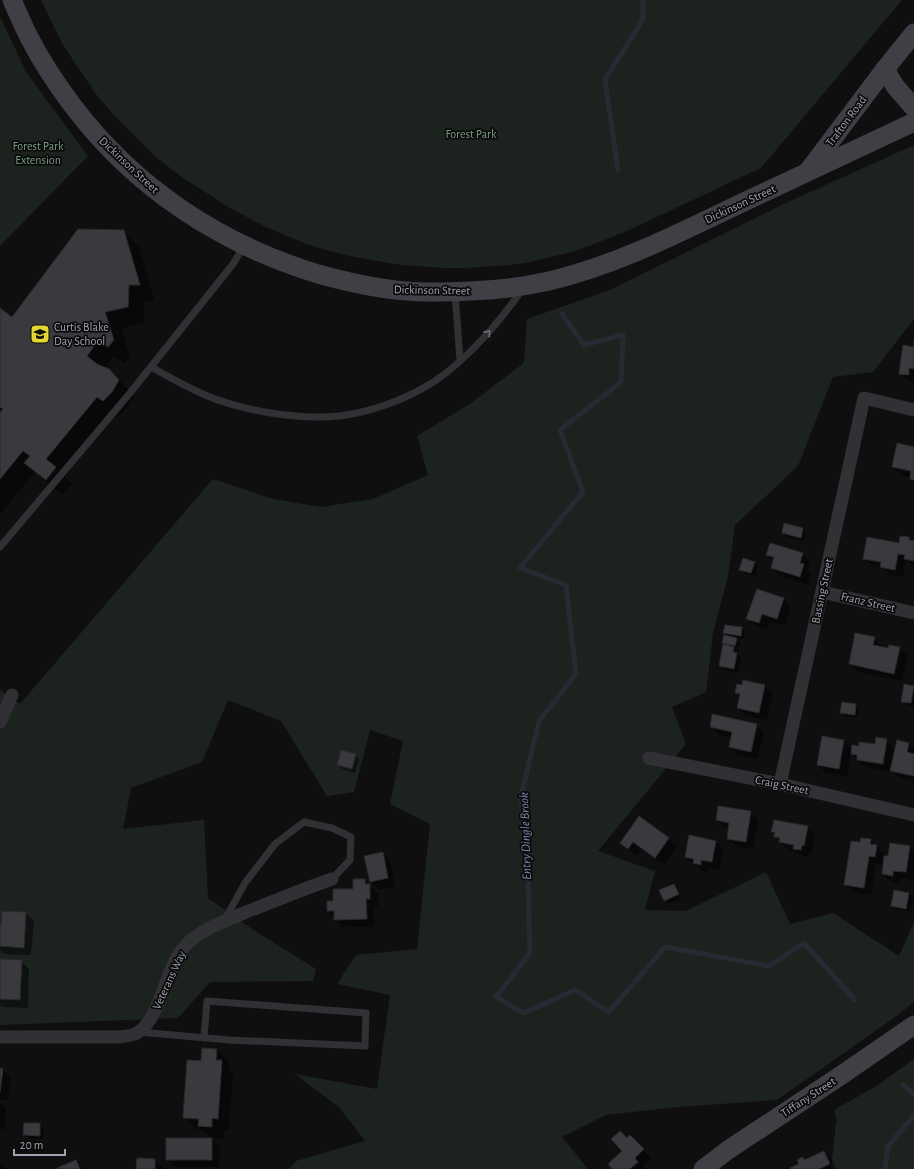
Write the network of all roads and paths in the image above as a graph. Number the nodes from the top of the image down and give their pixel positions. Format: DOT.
graph roads {
  1 [pos="12,0"];
  2 [pos="914,33"];
  3 [pos="885,69"];
  4 [pos="914,108"];
  5 [pos="914,122"];
  6 [pos="808,172"];
  7 [pos="244,246"];
  8 [pos="525,286"];
  9 [pos="455,292"];
  10 [pos="460,360"];
  11 [pos="151,366"];
  12 [pos="914,410"];
  13 [pos="0,547"];
  14 [pos="822,592"];
  15 [pos="914,613"];
  16 [pos="12,695"];
  17 [pos="0,722"];
  18 [pos="649,758"];
  19 [pos="780,784"];
  20 [pos="914,815"];
  21 [pos="332,879"];
  22 [pos="224,921"];
  23 [pos="914,1025"];
  24 [pos="138,1032"];
  25 [pos="0,1037"];
  26 [pos="204,1038"];
  27 [pos="703,1169"];
  1 -- 7 [label="main road, Dickinson Street"];
  2 -- 3 [label="main road, Trafton Road"];
  3 -- 4 [label="main road"];
  3 -- 6 [label="main road, Trafton Road"];
  5 -- 6 [label="main road, Dickinson Street"];
  6 -- 8 [label="main road, Dickinson Street"];
  7 -- 9 [label="main road, Dickinson Street"];
  7 -- 11 [label="lane"];
  8 -- 9 [label="main road, Dickinson Street"];
  10 -- 8 [label="lane, one-way"];
  9 -- 10 [label="lane"];
  10 -- 11 [label="lane"];
  11 -- 13 [label="lane"];
  12 -- 14 [label="street, Bassing Street"];
  14 -- 15 [label="street, Franz Street"];
  14 -- 19 [label="street, Bassing Street"];
  16 -- 17 [label="street"];
  18 -- 19 [label="street, Craig Street"];
  19 -- 20 [label="street, Craig Street"];
  21 -- 22 [label="street, Veterans Way"];
  21 -- 22 [label="lane"];
  22 -- 24 [label="street, Veterans Way"];
  23 -- 27 [label="main road, Tiffany Street"];
  24 -- 25 [label="street"];
  24 -- 26 [label="lane"];
  26 -- 26 [label="lane"];
}
